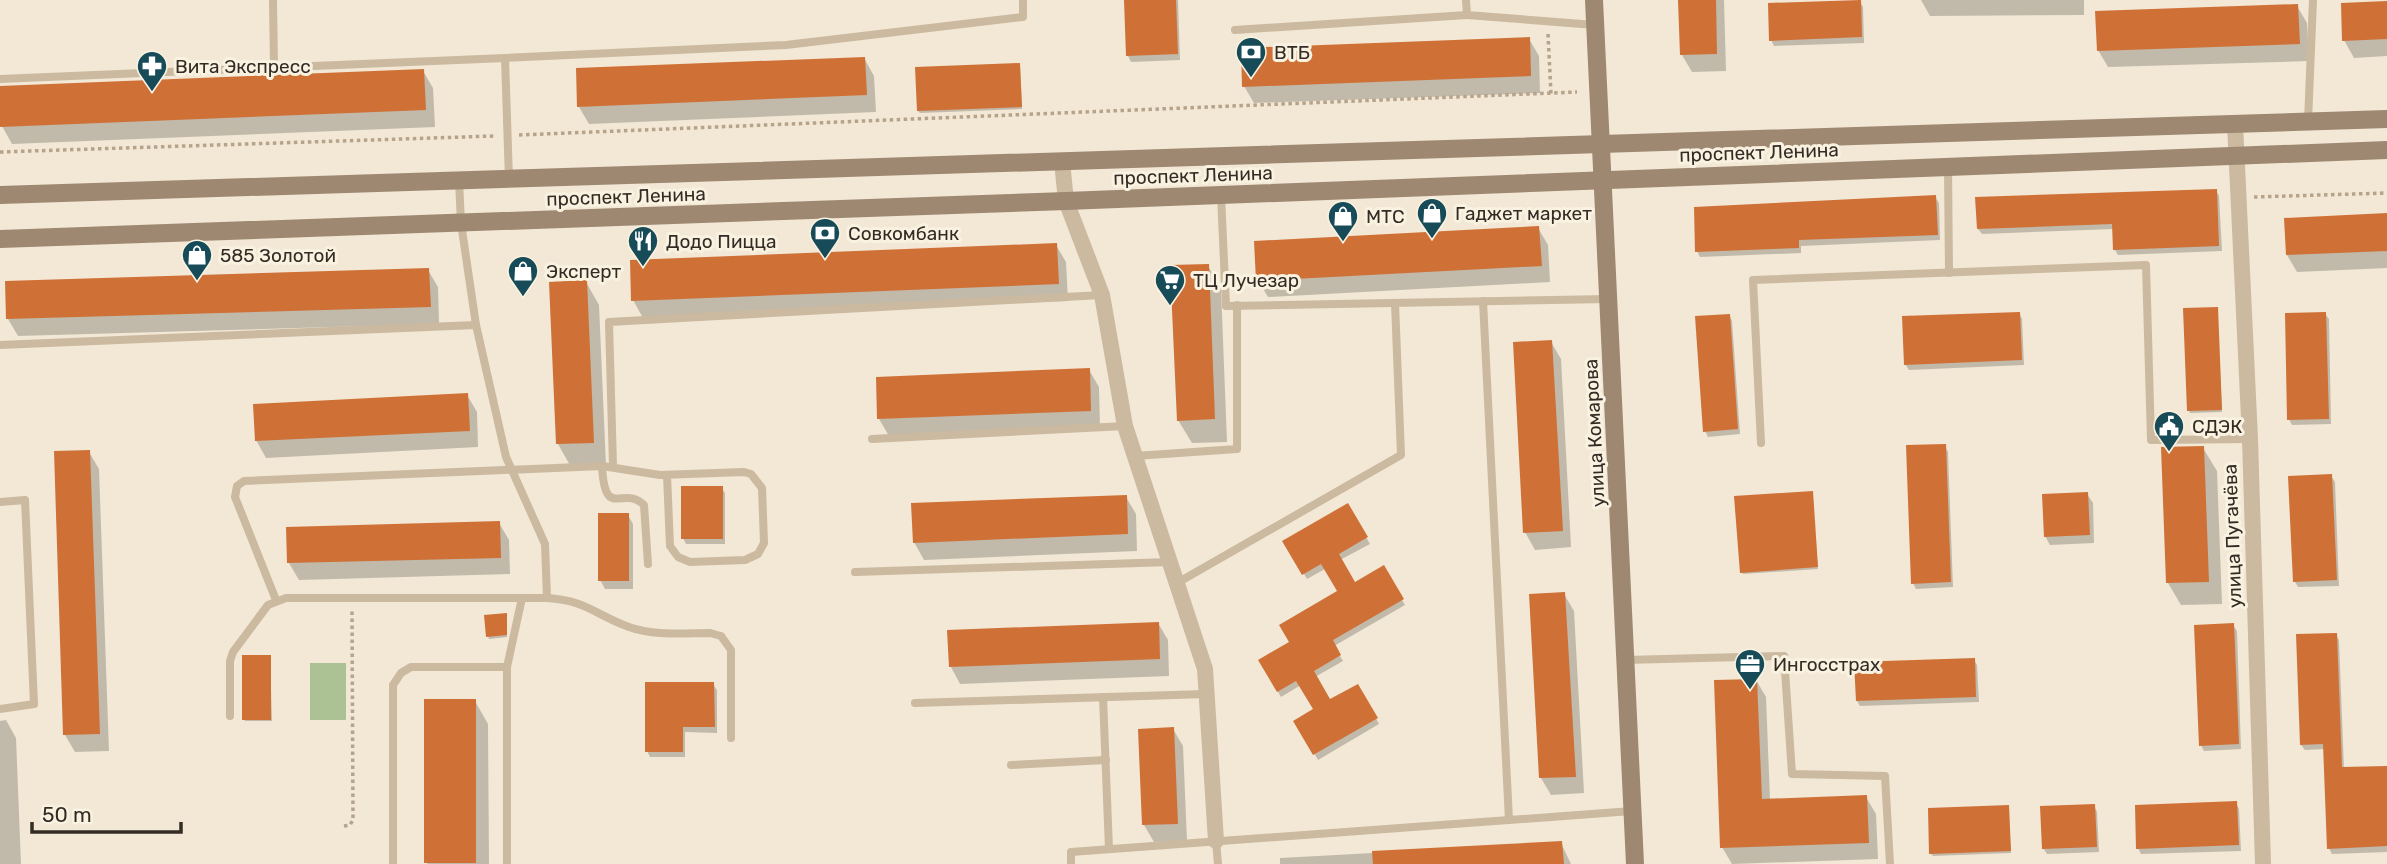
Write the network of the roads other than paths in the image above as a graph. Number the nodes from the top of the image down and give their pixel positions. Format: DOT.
graph roads {
  1 [pos="273,0"];
  2 [pos="1023,0"];
  3 [pos="1466,0"];
  4 [pos="1594,0"];
  5 [pos="2312,0"];
  6 [pos="1467,15"];
  7 [pos="1595,25"];
  8 [pos="1235,30"];
  9 [pos="505,58"];
  10 [pos="274,68"];
  11 [pos="0,79"];
  12 [pos="2387,119"];
  13 [pos="2308,121"];
  14 [pos="2235,124"];
  15 [pos="1601,144"];
  16 [pos="2387,150"];
  17 [pos="2236,155"];
  18 [pos="1062,162"];
  19 [pos="1948,166"];
  20 [pos="1602,179"];
  21 [pos="509,180"];
  22 [pos="459,181"];
  23 [pos="0,195"];
  24 [pos="1221,195"];
  25 [pos="1066,201"];
  26 [pos="461,223"];
  27 [pos="0,239"];
  28 [pos="1948,273"];
  29 [pos="1102,295"];
  30 [pos="1608,299"];
  31 [pos="1483,301"];
  32 [pos="1395,303"];
  33 [pos="1237,305"];
  34 [pos="476,325"];
  35 [pos="0,345"];
  36 [pos="1125,426"];
  37 [pos="872,439"];
  38 [pos="2250,439"];
  39 [pos="1760,443"];
  40 [pos="1135,456"];
  41 [pos="602,466"];
  42 [pos="613,466"];
  43 [pos="511,470"];
  44 [pos="667,475"];
  45 [pos="0,502"];
  46 [pos="1170,562"];
  47 [pos="648,564"];
  48 [pos="855,572"];
  49 [pos="1177,584"];
  50 [pos="522,598"];
  51 [pos="547,598"];
  52 [pos="276,600"];
  53 [pos="1625,660"];
  54 [pos="507,667"];
  55 [pos="1206,694"];
  56 [pos="1104,697"];
  57 [pos="915,703"];
  58 [pos="0,709"];
  59 [pos="230,716"];
  60 [pos="731,738"];
  61 [pos="1106,760"];
  62 [pos="1011,765"];
  63 [pos="1633,811"];
  64 [pos="1509,820"];
  65 [pos="1216,841"];
  66 [pos="1109,849"];
  67 [pos="393,864"];
  68 [pos="507,864"];
  69 [pos="1071,864"];
  70 [pos="1217,864"];
  71 [pos="1635,864"];
  72 [pos="1890,864"];
  73 [pos="2263,864"];
  1 -- 10 [label="lane"];
  2 -- 9 [label="lane"];
  3 -- 6 [label="lane"];
  4 -- 7 [label="street, улица Комарова"];
  5 -- 13 [label="lane"];
  6 -- 7 [label="lane"];
  6 -- 8 [label="lane"];
  7 -- 15 [label="street, улица Комарова"];
  9 -- 10 [label="lane"];
  9 -- 21 [label="lane"];
  10 -- 11 [label="lane"];
  12 -- 13 [label="street, проспект Ленина"];
  13 -- 14 [label="street, проспект Ленина"];
  14 -- 15 [label="street, проспект Ленина"];
  14 -- 17 [label="street, улица Пугачёва"];
  15 -- 18 [label="street, проспект Ленина"];
  15 -- 20 [label="street, улица Комарова"];
  16 -- 17 [label="street, проспект Ленина"];
  17 -- 19 [label="street, проспект Ленина"];
  17 -- 38 [label="street, улица Пугачёва"];
  18 -- 21 [label="street, проспект Ленина"];
  18 -- 25 [label="street"];
  19 -- 20 [label="street, проспект Ленина"];
  19 -- 28 [label="lane"];
  20 -- 24 [label="street, проспект Ленина"];
  20 -- 30 [label="street, улица Комарова"];
  21 -- 22 [label="street, проспект Ленина"];
  22 -- 23 [label="street, проспект Ленина"];
  22 -- 26 [label="lane"];
  24 -- 25 [label="street, проспект Ленина"];
  24 -- 33 [label="lane"];
  25 -- 26 [label="street, проспект Ленина"];
  25 -- 29 [label="street"];
  26 -- 27 [label="street, проспект Ленина"];
  26 -- 34 [label="lane"];
  28 -- 38 [label="lane"];
  28 -- 39 [label="lane"];
  29 -- 36 [label="street"];
  29 -- 42 [label="lane"];
  30 -- 31 [label="lane"];
  30 -- 53 [label="street, улица Комарова"];
  31 -- 32 [label="lane"];
  31 -- 64 [label="lane"];
  32 -- 33 [label="lane"];
  32 -- 49 [label="lane"];
  33 -- 40 [label="lane"];
  34 -- 35 [label="lane"];
  34 -- 43 [label="lane"];
  36 -- 37 [label="lane"];
  36 -- 40 [label="street"];
  38 -- 73 [label="street, улица Пугачёва"];
  40 -- 46 [label="street"];
  41 -- 42 [label="lane"];
  41 -- 43 [label="lane"];
  41 -- 47 [label="lane"];
  42 -- 44 [label="lane"];
  43 -- 51 [label="lane"];
  43 -- 52 [label="lane"];
  44 -- 44 [label="lane"];
  45 -- 58 [label="lane"];
  46 -- 48 [label="lane"];
  46 -- 49 [label="street"];
  49 -- 55 [label="street"];
  50 -- 51 [label="lane"];
  50 -- 52 [label="lane"];
  50 -- 54 [label="lane"];
  51 -- 60 [label="lane"];
  52 -- 59 [label="lane"];
  53 -- 63 [label="street, улица Комарова"];
  53 -- 72 [label="lane"];
  54 -- 67 [label="lane"];
  54 -- 68 [label="lane"];
  55 -- 56 [label="lane"];
  55 -- 65 [label="street"];
  56 -- 57 [label="lane"];
  56 -- 61 [label="lane"];
  61 -- 62 [label="lane"];
  61 -- 66 [label="lane"];
  63 -- 64 [label="lane"];
  63 -- 71 [label="street, улица Комарова"];
  64 -- 65 [label="lane"];
  65 -- 66 [label="lane"];
  65 -- 70 [label="lane"];
  66 -- 69 [label="lane"];
}
